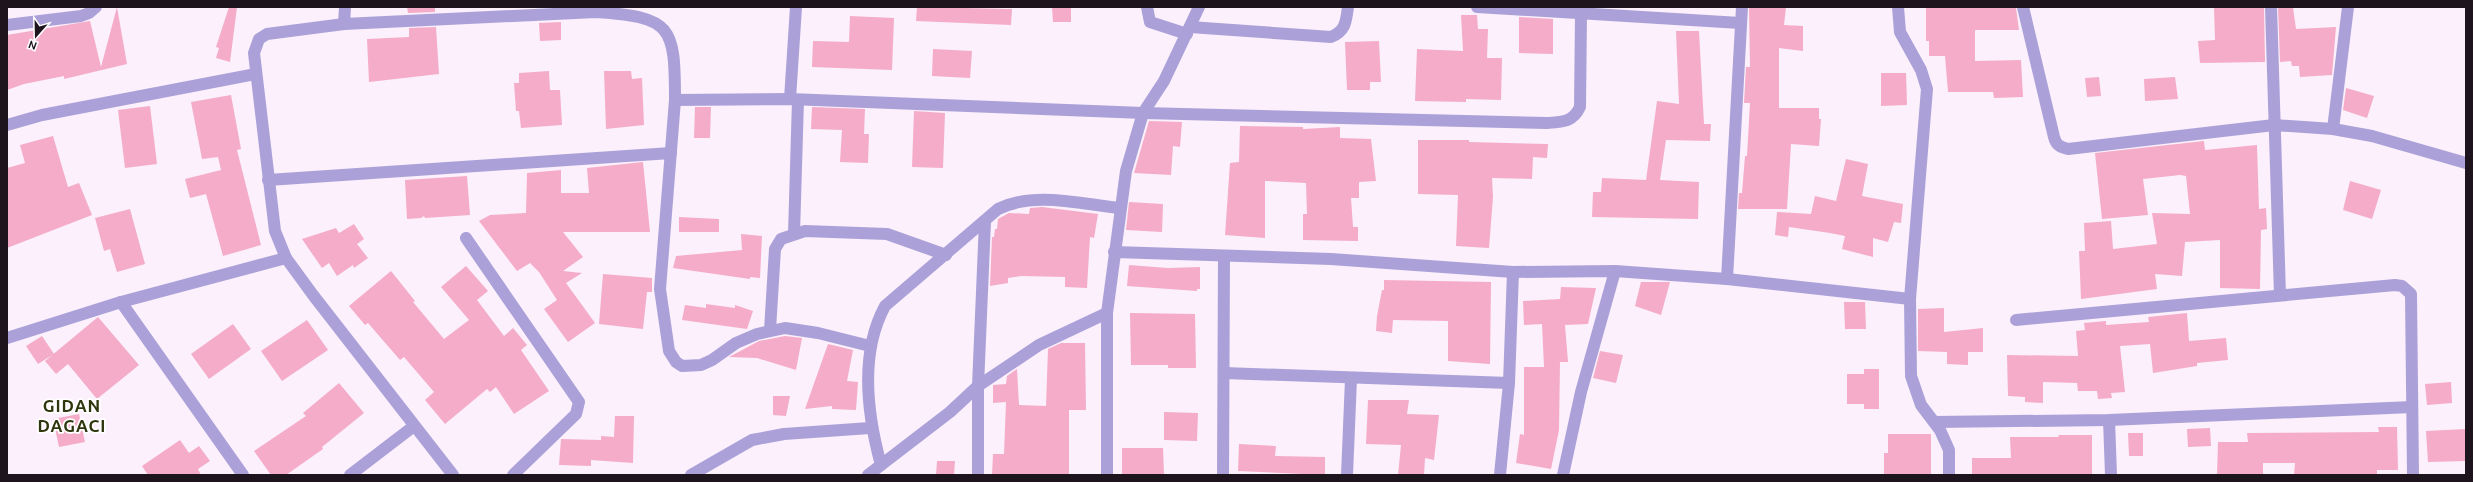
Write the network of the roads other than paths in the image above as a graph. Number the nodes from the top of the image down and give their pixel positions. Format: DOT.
graph roads {
  1 [pos="96,7"];
  2 [pos="345,7"];
  3 [pos="796,7"];
  4 [pos="1147,7"];
  5 [pos="1199,7"];
  6 [pos="1348,7"];
  7 [pos="1478,7"];
  8 [pos="1742,7"];
  9 [pos="1898,7"];
  10 [pos="2022,7"];
  11 [pos="2271,7"];
  12 [pos="2348,7"];
  13 [pos="1542,9"];
  14 [pos="597,10"];
  15 [pos="1581,14"];
  16 [pos="1740,23"];
  17 [pos="344,24"];
  18 [pos="7,25"];
  19 [pos="1188,31"];
  20 [pos="256,74"];
  21 [pos="675,100"];
  22 [pos="794,100"];
  23 [pos="1143,113"];
  24 [pos="7,124"];
  25 [pos="2274,125"];
  26 [pos="2333,129"];
  27 [pos="670,153"];
  28 [pos="2466,164"];
  29 [pos="268,180"];
  30 [pos="1120,208"];
  31 [pos="986,222"];
  32 [pos="794,234"];
  33 [pos="466,238"];
  34 [pos="1114,252"];
  35 [pos="946,254"];
  36 [pos="1224,256"];
  37 [pos="286,258"];
  38 [pos="1615,271"];
  39 [pos="1514,272"];
  40 [pos="1727,279"];
  41 [pos="2280,295"];
  42 [pos="1910,299"];
  43 [pos="121,302"];
  44 [pos="1107,313"];
  45 [pos="2016,320"];
  46 [pos="770,330"];
  47 [pos="7,338"];
  48 [pos="870,346"];
  49 [pos="1224,373"];
  50 [pos="1351,379"];
  51 [pos="1509,383"];
  52 [pos="978,386"];
  53 [pos="2412,407"];
  54 [pos="2109,420"];
  55 [pos="1934,422"];
  56 [pos="414,426"];
  57 [pos="870,428"];
  58 [pos="881,465"];
  59 [pos="243,475"];
  60 [pos="350,475"];
  61 [pos="452,475"];
  62 [pos="513,475"];
  63 [pos="691,475"];
  64 [pos="868,475"];
  65 [pos="978,475"];
  66 [pos="1107,475"];
  67 [pos="1223,475"];
  68 [pos="1347,475"];
  69 [pos="1500,475"];
  70 [pos="1562,475"];
  71 [pos="1949,475"];
  72 [pos="2111,475"];
  73 [pos="2413,475"];
  1 -- 18 [label="street"];
  2 -- 17 [label="street"];
  3 -- 22 [label="street"];
  4 -- 19 [label="street"];
  5 -- 19 [label="street"];
  6 -- 19 [label="street"];
  7 -- 13 [label="street"];
  8 -- 16 [label="street"];
  9 -- 42 [label="street"];
  10 -- 25 [label="street"];
  11 -- 25 [label="street"];
  12 -- 26 [label="street"];
  13 -- 15 [label="street"];
  14 -- 17 [label="street"];
  14 -- 21 [label="street"];
  15 -- 16 [label="street"];
  15 -- 23 [label="street"];
  16 -- 40 [label="street"];
  17 -- 20 [label="street"];
  19 -- 23 [label="street"];
  20 -- 24 [label="street"];
  20 -- 29 [label="street"];
  21 -- 22 [label="street"];
  21 -- 27 [label="street"];
  22 -- 23 [label="street"];
  22 -- 32 [label="street"];
  23 -- 30 [label="street"];
  25 -- 26 [label="street"];
  25 -- 41 [label="street"];
  26 -- 28 [label="street"];
  27 -- 29 [label="street"];
  27 -- 46 [label="street"];
  29 -- 37 [label="street"];
  30 -- 31 [label="street"];
  30 -- 34 [label="street"];
  31 -- 35 [label="street"];
  31 -- 52 [label="street"];
  32 -- 35 [label="street"];
  32 -- 46 [label="street"];
  33 -- 62 [label="street"];
  34 -- 36 [label="street"];
  34 -- 44 [label="street"];
  35 -- 48 [label="street"];
  36 -- 39 [label="street"];
  36 -- 49 [label="street"];
  37 -- 43 [label="street"];
  37 -- 56 [label="street"];
  38 -- 39 [label="street"];
  38 -- 40 [label="street"];
  38 -- 70 [label="street"];
  39 -- 51 [label="street"];
  40 -- 42 [label="street"];
  41 -- 45 [label="street"];
  41 -- 53 [label="street"];
  42 -- 55 [label="street"];
  43 -- 47 [label="street"];
  43 -- 59 [label="street"];
  44 -- 52 [label="street"];
  44 -- 66 [label="street"];
  46 -- 48 [label="street"];
  48 -- 57 [label="street"];
  49 -- 50 [label="street"];
  49 -- 67 [label="street"];
  50 -- 51 [label="street"];
  50 -- 68 [label="street"];
  51 -- 69 [label="street"];
  52 -- 58 [label="street"];
  52 -- 65 [label="street"];
  53 -- 54 [label="street"];
  53 -- 73 [label="street"];
  54 -- 55 [label="street"];
  54 -- 72 [label="street"];
  55 -- 71 [label="street"];
  56 -- 60 [label="street"];
  56 -- 61 [label="street"];
  57 -- 58 [label="street"];
  57 -- 63 [label="street"];
  58 -- 64 [label="street"];
}
